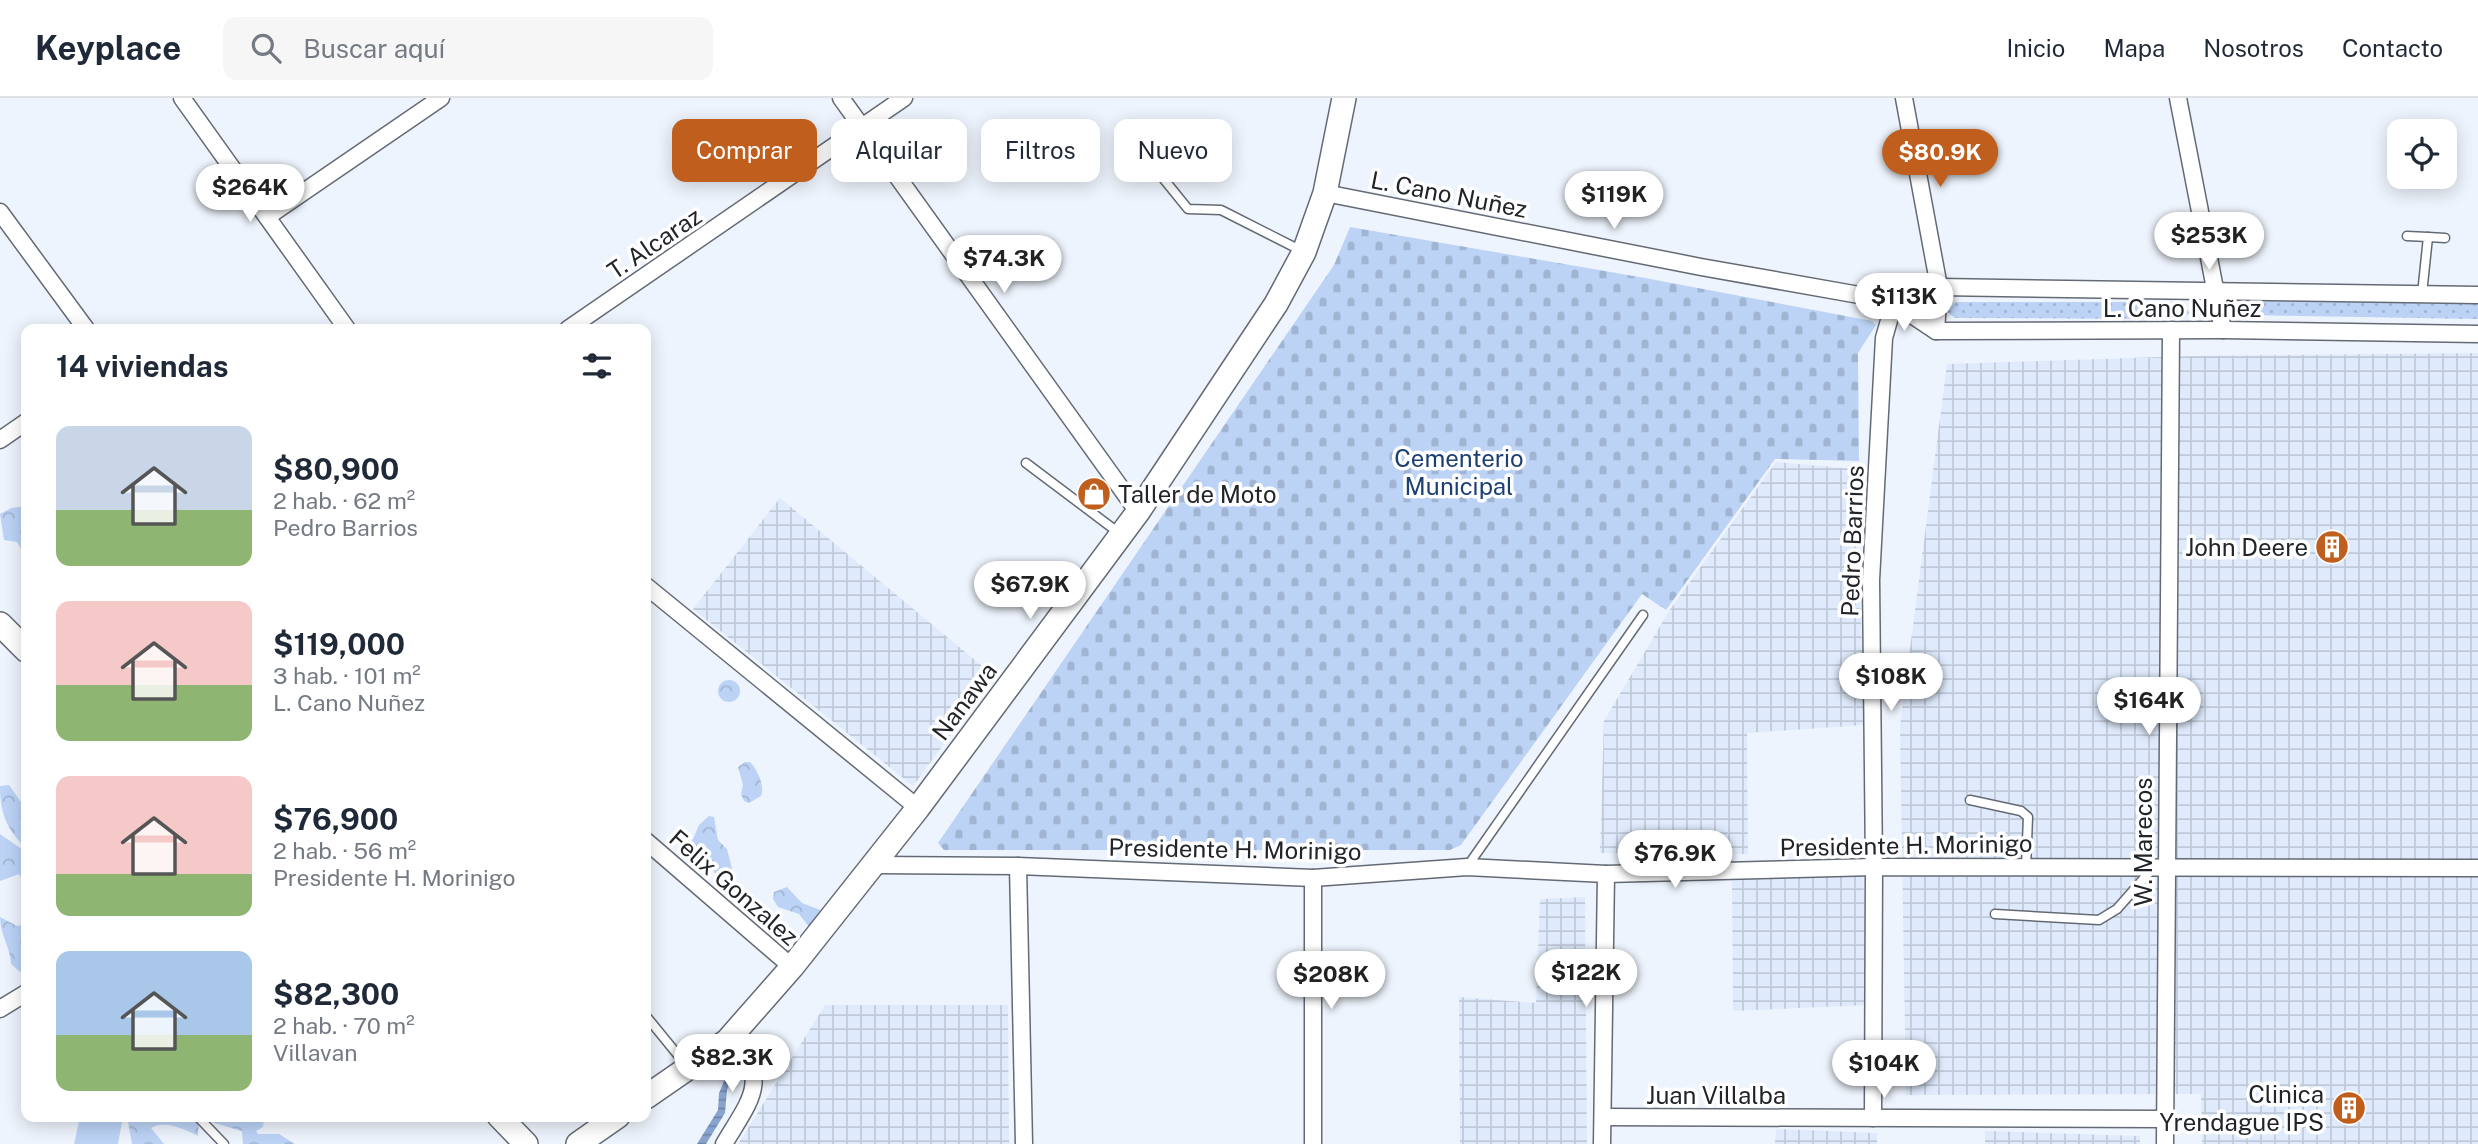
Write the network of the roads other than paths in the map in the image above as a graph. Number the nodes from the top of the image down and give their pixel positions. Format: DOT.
graph roads {
  1 [pos="182,98"];
  2 [pos="441,98"];
  3 [pos="841,98"];
  4 [pos="904,98"];
  5 [pos="1344,98"];
  6 [pos="1904,98"];
  7 [pos="2178,98"];
  8 [pos="856,119"];
  9 [pos="875,119"];
  10 [pos="831,150"];
  11 [pos="902,182"];
  12 [pos="1166,182"];
  13 [pos="1325,193"];
  14 [pos="0,212"];
  15 [pos="267,217"];
  16 [pos="2407,236"];
  17 [pos="2428,237"];
  18 [pos="2445,238"];
  19 [pos="1304,252"];
  20 [pos="1939,288"];
  21 [pos="2217,290"];
  22 [pos="2422,294"];
  23 [pos="2478,295"];
  24 [pos="1894,303"];
  25 [pos="82,324"];
  26 [pos="343,324"];
  27 [pos="575,324"];
  28 [pos="2171,330"];
  29 [pos="2223,330"];
  30 [pos="1936,331"];
  31 [pos="2478,334"];
  32 [pos="21,425"];
  33 [pos="0,440"];
  34 [pos="1026,463"];
  35 [pos="1138,512"];
  36 [pos="1121,535"];
  37 [pos="651,590"];
  38 [pos="1643,615"];
  39 [pos="0,624"];
  40 [pos="21,645"];
  41 [pos="1970,800"];
  42 [pos="918,807"];
  43 [pos="651,845"];
  44 [pos="874,865"];
  45 [pos="1018,866"];
  46 [pos="1467,867"];
  47 [pos="1874,867"];
  48 [pos="2026,867"];
  49 [pos="2160,867"];
  50 [pos="2478,868"];
  51 [pos="1605,874"];
  52 [pos="1313,878"];
  53 [pos="1995,914"];
  54 [pos="792,967"];
  55 [pos="21,996"];
  56 [pos="0,1009"];
  57 [pos="651,1022"];
  58 [pos="727,1041"];
  59 [pos="688,1068"];
  60 [pos="651,1094"];
  61 [pos="1603,1117"];
  62 [pos="1873,1118"];
  63 [pos="2164,1119"];
  64 [pos="203,1122"];
  65 [pos="505,1122"];
  66 [pos="609,1122"];
  67 [pos="225,1144"];
  68 [pos="526,1144"];
  69 [pos="578,1144"];
  70 [pos="724,1144"];
  71 [pos="1024,1144"];
  72 [pos="1313,1144"];
  73 [pos="1602,1144"];
  74 [pos="2165,1144"];
  1 -- 15 [label="street"];
  2 -- 15 [label="street"];
  3 -- 8 [label="street"];
  4 -- 9 [label="street, T. Alcaraz"];
  5 -- 13 [label="street, Nanawa"];
  6 -- 20 [label="street"];
  7 -- 21 [label="street"];
  10 -- 27 [label="street, T. Alcaraz"];
  11 -- 35 [label="street"];
  12 -- 19 [label="lane"];
  13 -- 19 [label="street, Nanawa"];
  13 -- 24 [label="street, L. Cano Nuñez"];
  14 -- 25 [label="street"];
  15 -- 26 [label="street"];
  16 -- 17 [label="lane"];
  17 -- 18 [label="lane"];
  17 -- 22 [label="lane"];
  19 -- 35 [label="street, Nanawa"];
  20 -- 21 [label="street, L. Cano Nuñez"];
  20 -- 24 [label="street, L. Cano Nuñez"];
  20 -- 30 [label="street"];
  21 -- 22 [label="street, L. Cano Nuñez"];
  21 -- 29 [label="street"];
  22 -- 23 [label="street, L. Cano Nuñez"];
  24 -- 30 [label="street, L. Cano Nuñez"];
  24 -- 47 [label="street, Pedro Barrios"];
  28 -- 29 [label="street, L. Cano Nuñez"];
  28 -- 30 [label="street, L. Cano Nuñez"];
  28 -- 49 [label="street, W. Marecos"];
  29 -- 31 [label="street, L. Cano Nuñez"];
  32 -- 33 [label="street"];
  34 -- 36 [label="lane"];
  35 -- 36 [label="street, Nanawa"];
  36 -- 42 [label="street, Nanawa"];
  37 -- 42 [label="street"];
  38 -- 46 [label="lane"];
  39 -- 40 [label="street"];
  41 -- 48 [label="lane"];
  42 -- 44 [label="street, Nanawa"];
  43 -- 54 [label="street, Felix Gonzalez"];
  44 -- 45 [label="street, Presidente H. Morinigo"];
  44 -- 54 [label="street, Nanawa"];
  45 -- 52 [label="street, Presidente H. Morinigo"];
  45 -- 71 [label="street"];
  46 -- 51 [label="street, Presidente H. Morinigo"];
  46 -- 52 [label="street, Presidente H. Morinigo"];
  47 -- 48 [label="street, Presidente H. Morinigo"];
  47 -- 51 [label="street, Presidente H. Morinigo"];
  47 -- 62 [label="street, Pedro Barrios"];
  48 -- 49 [label="street, Presidente H. Morinigo"];
  49 -- 50 [label="street, Presidente H. Morinigo"];
  49 -- 53 [label="lane"];
  49 -- 63 [label="street, W. Marecos"];
  51 -- 61 [label="street"];
  52 -- 72 [label="street"];
  54 -- 58 [label="street, Nanawa"];
  55 -- 56 [label="street"];
  57 -- 59 [label="lane"];
  58 -- 59 [label="street, Nanawa"];
  58 -- 70 [label="street"];
  59 -- 60 [label="street, Nanawa"];
  61 -- 62 [label="street, Juan Villalba"];
  61 -- 73 [label="street"];
  62 -- 63 [label="street, Juan Villalba"];
  63 -- 74 [label="street, W. Marecos"];
  64 -- 67 [label="lane"];
  65 -- 68 [label="street"];
  66 -- 69 [label="street"];
}
